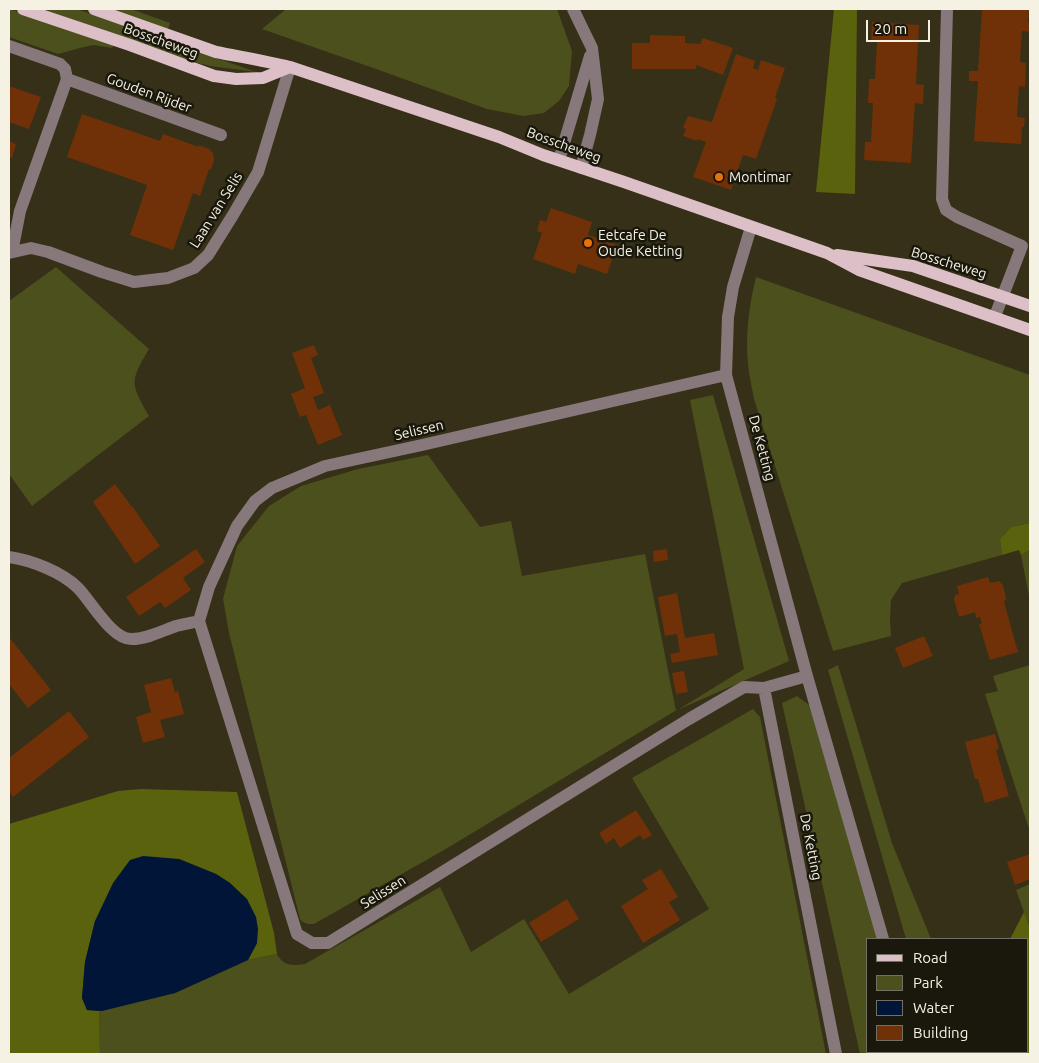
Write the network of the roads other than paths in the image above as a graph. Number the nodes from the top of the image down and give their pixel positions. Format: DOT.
graph roads {
  1 [pos="23,9"];
  2 [pos="94,9"];
  3 [pos="573,9"];
  4 [pos="947,9"];
  5 [pos="9,46"];
  6 [pos="592,48"];
  7 [pos="290,67"];
  8 [pos="67,79"];
  9 [pos="221,135"];
  10 [pos="560,160"];
  11 [pos="581,168"];
  12 [pos="751,227"];
  13 [pos="1026,244"];
  14 [pos="10,252"];
  15 [pos="827,253"];
  16 [pos="1002,296"];
  17 [pos="1030,306"];
  18 [pos="995,316"];
  19 [pos="1030,330"];
  20 [pos="726,375"];
  21 [pos="9,557"];
  22 [pos="199,622"];
  23 [pos="807,676"];
  24 [pos="764,688"];
  25 [pos="883,938"];
  26 [pos="836,1054"];
  1 -- 7 [label="main road, Bosscheweg"];
  2 -- 7 [label="main road, Bosscheweg"];
  3 -- 6 [label="street"];
  4 -- 13 [label="street"];
  5 -- 8 [label="street"];
  6 -- 10 [label="street"];
  6 -- 11 [label="street"];
  7 -- 10 [label="main road, Bosscheweg"];
  7 -- 14 [label="street, Laan van Selis"];
  8 -- 9 [label="street, Gouden Rijder"];
  8 -- 14 [label="street"];
  10 -- 11 [label="main road, Bosscheweg"];
  11 -- 12 [label="main road, Bosscheweg"];
  12 -- 15 [label="main road, Bosscheweg"];
  12 -- 20 [label="street, De Ketting"];
  13 -- 16 [label="street"];
  15 -- 16 [label="main road, Bosscheweg"];
  15 -- 18 [label="main road, Bosscheweg"];
  16 -- 17 [label="main road, Bosscheweg"];
  16 -- 18 [label="street"];
  18 -- 19 [label="main road, Bosscheweg"];
  20 -- 22 [label="street, Selissen"];
  20 -- 23 [label="street, De Ketting"];
  21 -- 22 [label="street"];
  22 -- 24 [label="street, Selissen"];
  23 -- 24 [label="street"];
  23 -- 25 [label="street, De Ketting"];
  24 -- 26 [label="street, De Ketting"];
}
